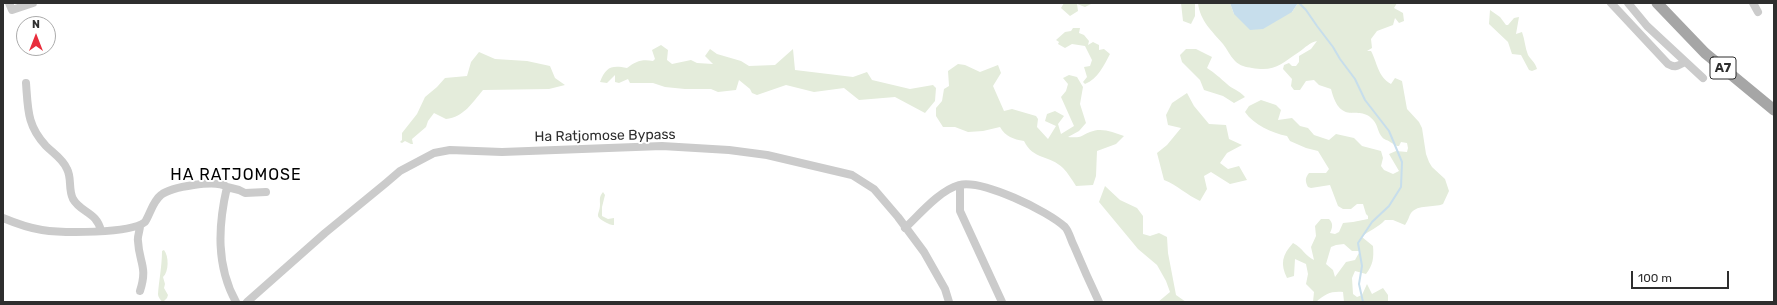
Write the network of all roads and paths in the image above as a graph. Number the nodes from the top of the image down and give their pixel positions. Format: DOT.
graph roads {
  1 [pos="33,3"];
  2 [pos="1611,3"];
  3 [pos="1628,3"];
  4 [pos="1657,3"];
  5 [pos="1753,3"];
  6 [pos="7,5"];
  7 [pos="1758,12"];
  8 [pos="1685,62"];
  9 [pos="1703,78"];
  10 [pos="26,83"];
  11 [pos="1774,110"];
  12 [pos="960,185"];
  13 [pos="227,187"];
  14 [pos="266,192"];
  15 [pos="3,218"];
  16 [pos="140,226"];
  17 [pos="905,228"];
  18 [pos="101,231"];
  19 [pos="140,291"];
  20 [pos="236,302"];
  21 [pos="247,302"];
  22 [pos="949,302"];
  23 [pos="1002,302"];
  24 [pos="1099,302"];
  1 -- 6 [label="street"];
  2 -- 8 [label="street"];
  3 -- 8 [label="street"];
  4 -- 11 [label="main road, A7"];
  5 -- 7 [label="street"];
  8 -- 9 [label="street"];
  10 -- 18 [label="street"];
  12 -- 17 [label="street"];
  12 -- 23 [label="street"];
  12 -- 24 [label="street"];
  13 -- 14 [label="street"];
  13 -- 16 [label="street"];
  13 -- 20 [label="street"];
  15 -- 18 [label="street"];
  16 -- 18 [label="street"];
  16 -- 19 [label="street"];
  17 -- 21 [label="street, Ha Ratjomose Bypass"];
  17 -- 22 [label="street, Ha Ratjomose Bypass"];
}
